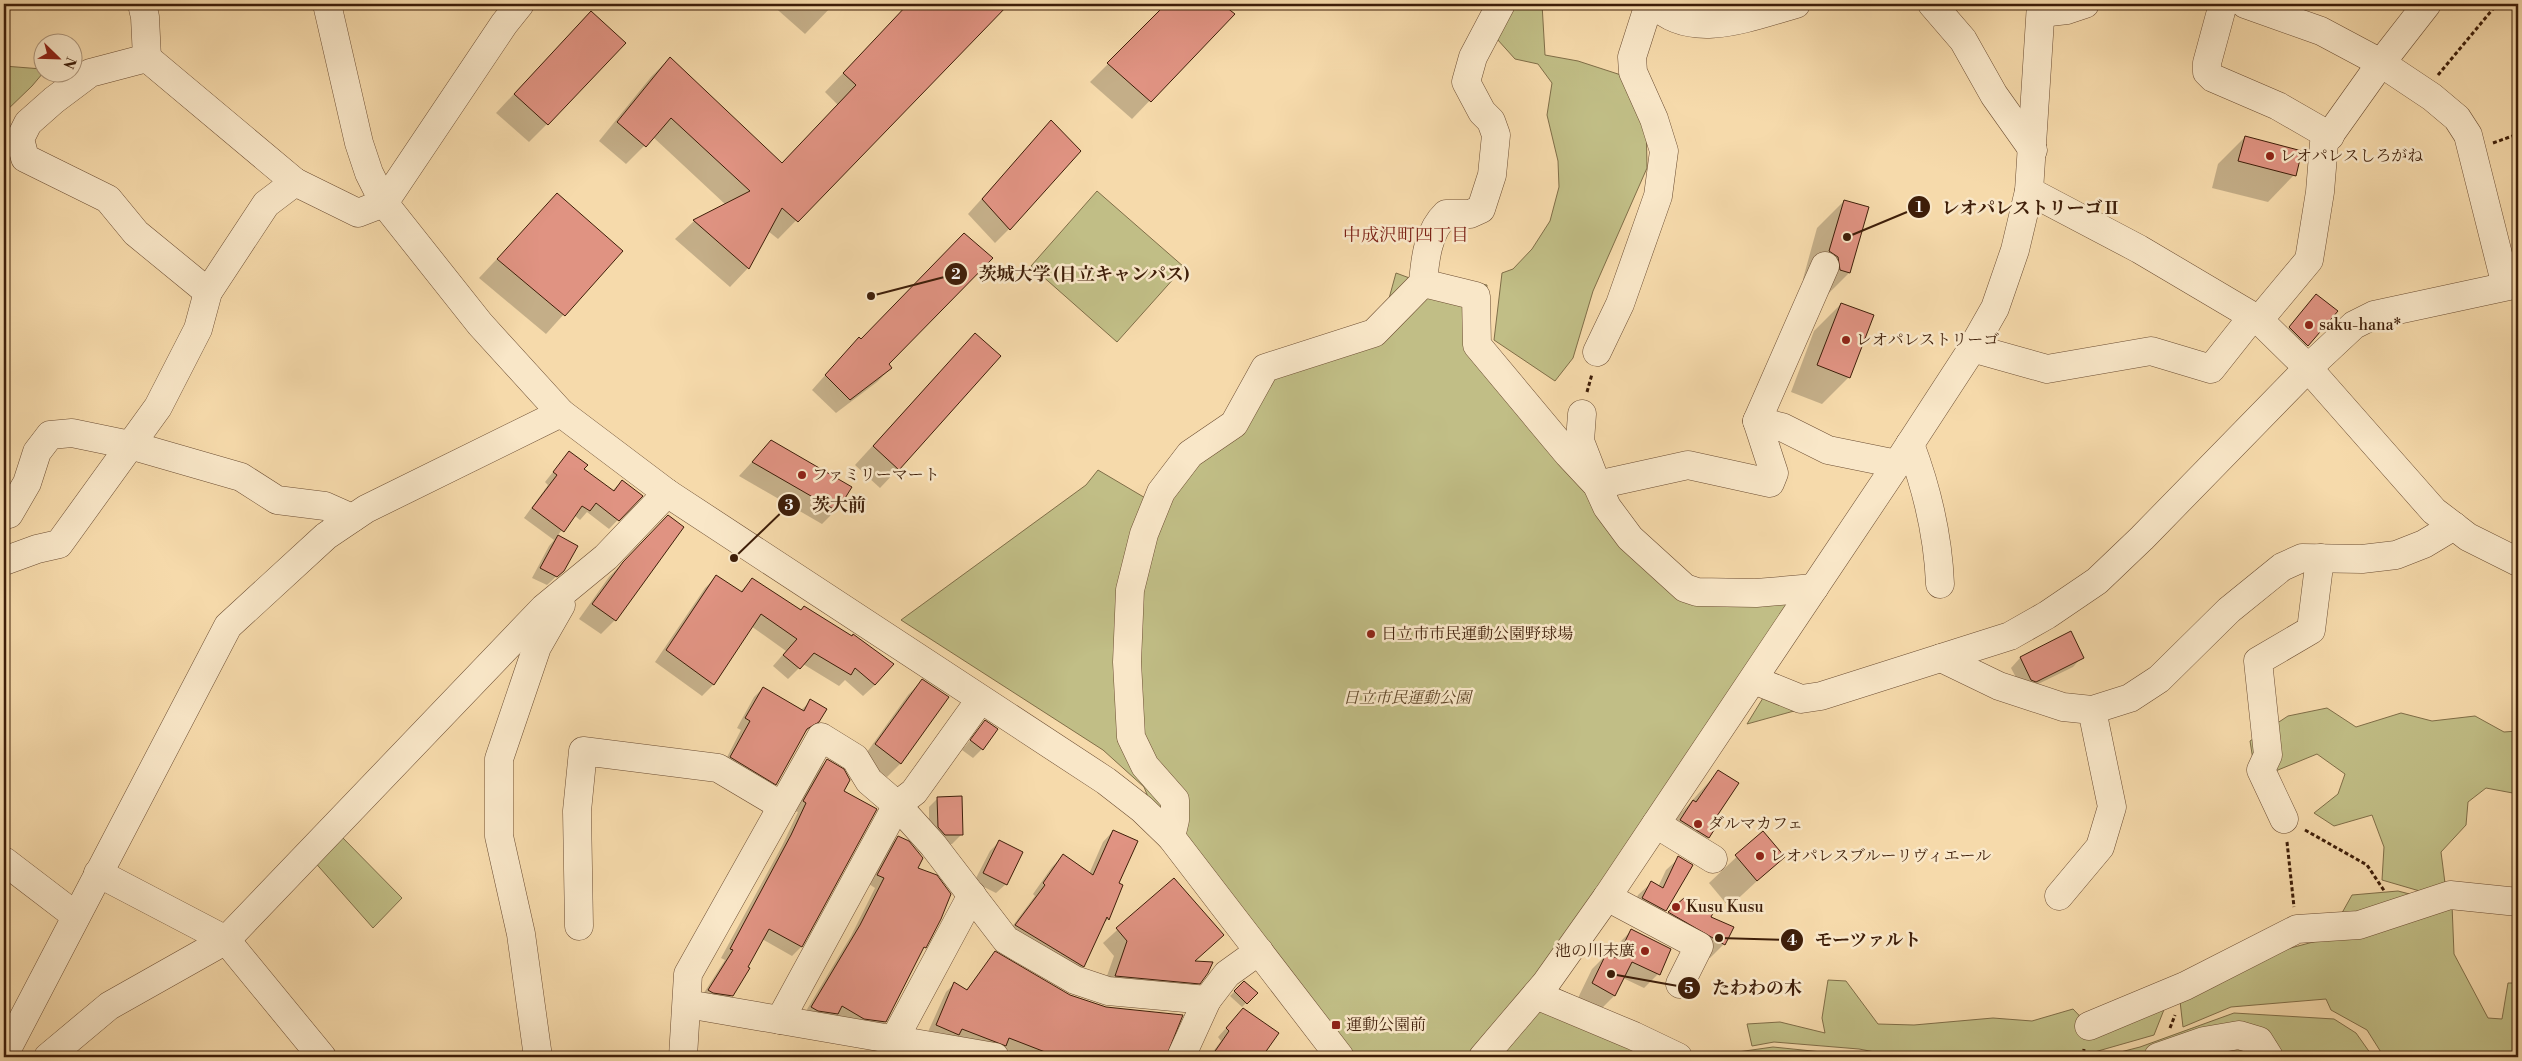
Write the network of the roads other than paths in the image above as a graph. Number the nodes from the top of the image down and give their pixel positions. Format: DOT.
graph roads {
  1 [pos="142,4"];
  2 [pos="327,4"];
  3 [pos="520,4"];
  4 [pos="1501,4"];
  5 [pos="1649,4"];
  6 [pos="1654,4"];
  7 [pos="1796,4"];
  8 [pos="1932,4"];
  9 [pos="2085,4"];
  10 [pos="2223,4"];
  11 [pos="2245,4"];
  12 [pos="2427,4"];
  13 [pos="2041,8"];
  14 [pos="146,58"];
  15 [pos="2380,63"];
  16 [pos="2330,136"];
  17 [pos="2034,150"];
  18 [pos="295,182"];
  19 [pos="2029,191"];
  20 [pos="384,203"];
  21 [pos="1825,266"];
  22 [pos="1423,283"];
  23 [pos="2512,285"];
  24 [pos="208,292"];
  25 [pos="2256,318"];
  26 [pos="1972,348"];
  27 [pos="1597,352"];
  28 [pos="2308,368"];
  29 [pos="561,413"];
  30 [pos="1582,414"];
  31 [pos="1757,421"];
  32 [pos="130,445"];
  33 [pos="1904,454"];
  34 [pos="1597,485"];
  35 [pos="666,493"];
  36 [pos="6,514"];
  37 [pos="352,518"];
  38 [pos="2454,526"];
  39 [pos="37,549"];
  40 [pos="2320,558"];
  41 [pos="4,561"];
  42 [pos="2518,562"];
  43 [pos="579,579"];
  44 [pos="1940,584"];
  45 [pos="1814,588"];
  46 [pos="1941,658"];
  47 [pos="1754,680"];
  48 [pos="980,700"];
  49 [pos="2092,710"];
  50 [pos="897,805"];
  51 [pos="782,806"];
  52 [pos="2284,818"];
  53 [pos="1656,824"];
  54 [pos="1171,837"];
  55 [pos="1713,859"];
  56 [pos="4,862"];
  57 [pos="98,873"];
  58 [pos="972,895"];
  59 [pos="2060,896"];
  60 [pos="1606,897"];
  61 [pos="2518,902"];
  62 [pos="76,916"];
  63 [pos="579,926"];
  64 [pos="226,940"];
  65 [pos="1259,951"];
  66 [pos="1680,984"];
  67 [pos="1536,995"];
  68 [pos="1207,1000"];
  69 [pos="686,1004"];
  70 [pos="780,1020"];
  71 [pos="2089,1026"];
  72 [pos="894,1040"];
  73 [pos="4,1055"];
  74 [pos="48,1057"];
  75 [pos="322,1057"];
  76 [pos="538,1057"];
  77 [pos="683,1057"];
  78 [pos="995,1057"];
  79 [pos="1181,1057"];
  80 [pos="1340,1057"];
  81 [pos="1483,1057"];
  82 [pos="1678,1057"];
  83 [pos="2159,1057"];
  84 [pos="2270,1057"];
  1 -- 14 [label="street"];
  2 -- 20 [label="street"];
  3 -- 20 [label="street"];
  4 -- 22 [label="street"];
  5 -- 27 [label="street"];
  6 -- 7 [label="street"];
  8 -- 17 [label="street"];
  9 -- 13 [label="street"];
  10 -- 16 [label="street"];
  11 -- 15 [label="street"];
  12 -- 15 [label="street"];
  13 -- 17 [label="street"];
  14 -- 18 [label="street"];
  14 -- 24 [label="street"];
  15 -- 16 [label="street"];
  15 -- 23 [label="street"];
  16 -- 25 [label="street"];
  17 -- 19 [label="street"];
  18 -- 20 [label="street"];
  18 -- 24 [label="street"];
  19 -- 25 [label="street"];
  19 -- 26 [label="street"];
  20 -- 29 [label="street"];
  21 -- 31 [label="street"];
  22 -- 34 [label="street"];
  22 -- 54 [label="street"];
  23 -- 28 [label="street"];
  24 -- 32 [label="street"];
  25 -- 26 [label="street"];
  25 -- 28 [label="street"];
  26 -- 33 [label="street"];
  28 -- 38 [label="street"];
  28 -- 46 [label="street"];
  29 -- 35 [label="street"];
  29 -- 37 [label="street"];
  30 -- 34 [label="street"];
  31 -- 33 [label="street"];
  31 -- 34 [label="street"];
  32 -- 36 [label="street"];
  32 -- 37 [label="street"];
  32 -- 39 [label="street"];
  33 -- 44 [label="street"];
  33 -- 45 [label="street"];
  34 -- 45 [label="street"];
  35 -- 43 [label="street"];
  35 -- 48 [label="street"];
  36 -- 39 [label="street"];
  37 -- 57 [label="street"];
  38 -- 40 [label="street"];
  38 -- 42 [label="street"];
  39 -- 41 [label="street"];
  40 -- 49 [label="street"];
  40 -- 52 [label="street"];
  43 -- 64 [label="street"];
  43 -- 76 [label="street"];
  45 -- 47 [label="street"];
  46 -- 47 [label="street"];
  46 -- 49 [label="street"];
  47 -- 53 [label="street"];
  48 -- 50 [label="street"];
  48 -- 54 [label="street"];
  49 -- 59 [label="street"];
  50 -- 51 [label="street"];
  50 -- 58 [label="street"];
  50 -- 70 [label="street"];
  51 -- 63 [label="street"];
  51 -- 69 [label="street"];
  53 -- 55 [label="street"];
  53 -- 60 [label="street"];
  54 -- 65 [label="street"];
  56 -- 62 [label="street"];
  57 -- 62 [label="street"];
  57 -- 64 [label="street"];
  58 -- 68 [label="street"];
  58 -- 72 [label="street"];
  60 -- 66 [label="street"];
  60 -- 67 [label="street"];
  61 -- 71 [label="street"];
  62 -- 73 [label="street"];
  64 -- 74 [label="street"];
  64 -- 75 [label="street"];
  65 -- 68 [label="street"];
  65 -- 80 [label="street"];
  67 -- 81 [label="street"];
  67 -- 82 [label="street"];
  68 -- 79 [label="street"];
  69 -- 70 [label="street"];
  69 -- 77 [label="street"];
  70 -- 72 [label="street"];
  72 -- 78 [label="street"];
  83 -- 84 [label="street"];
}
